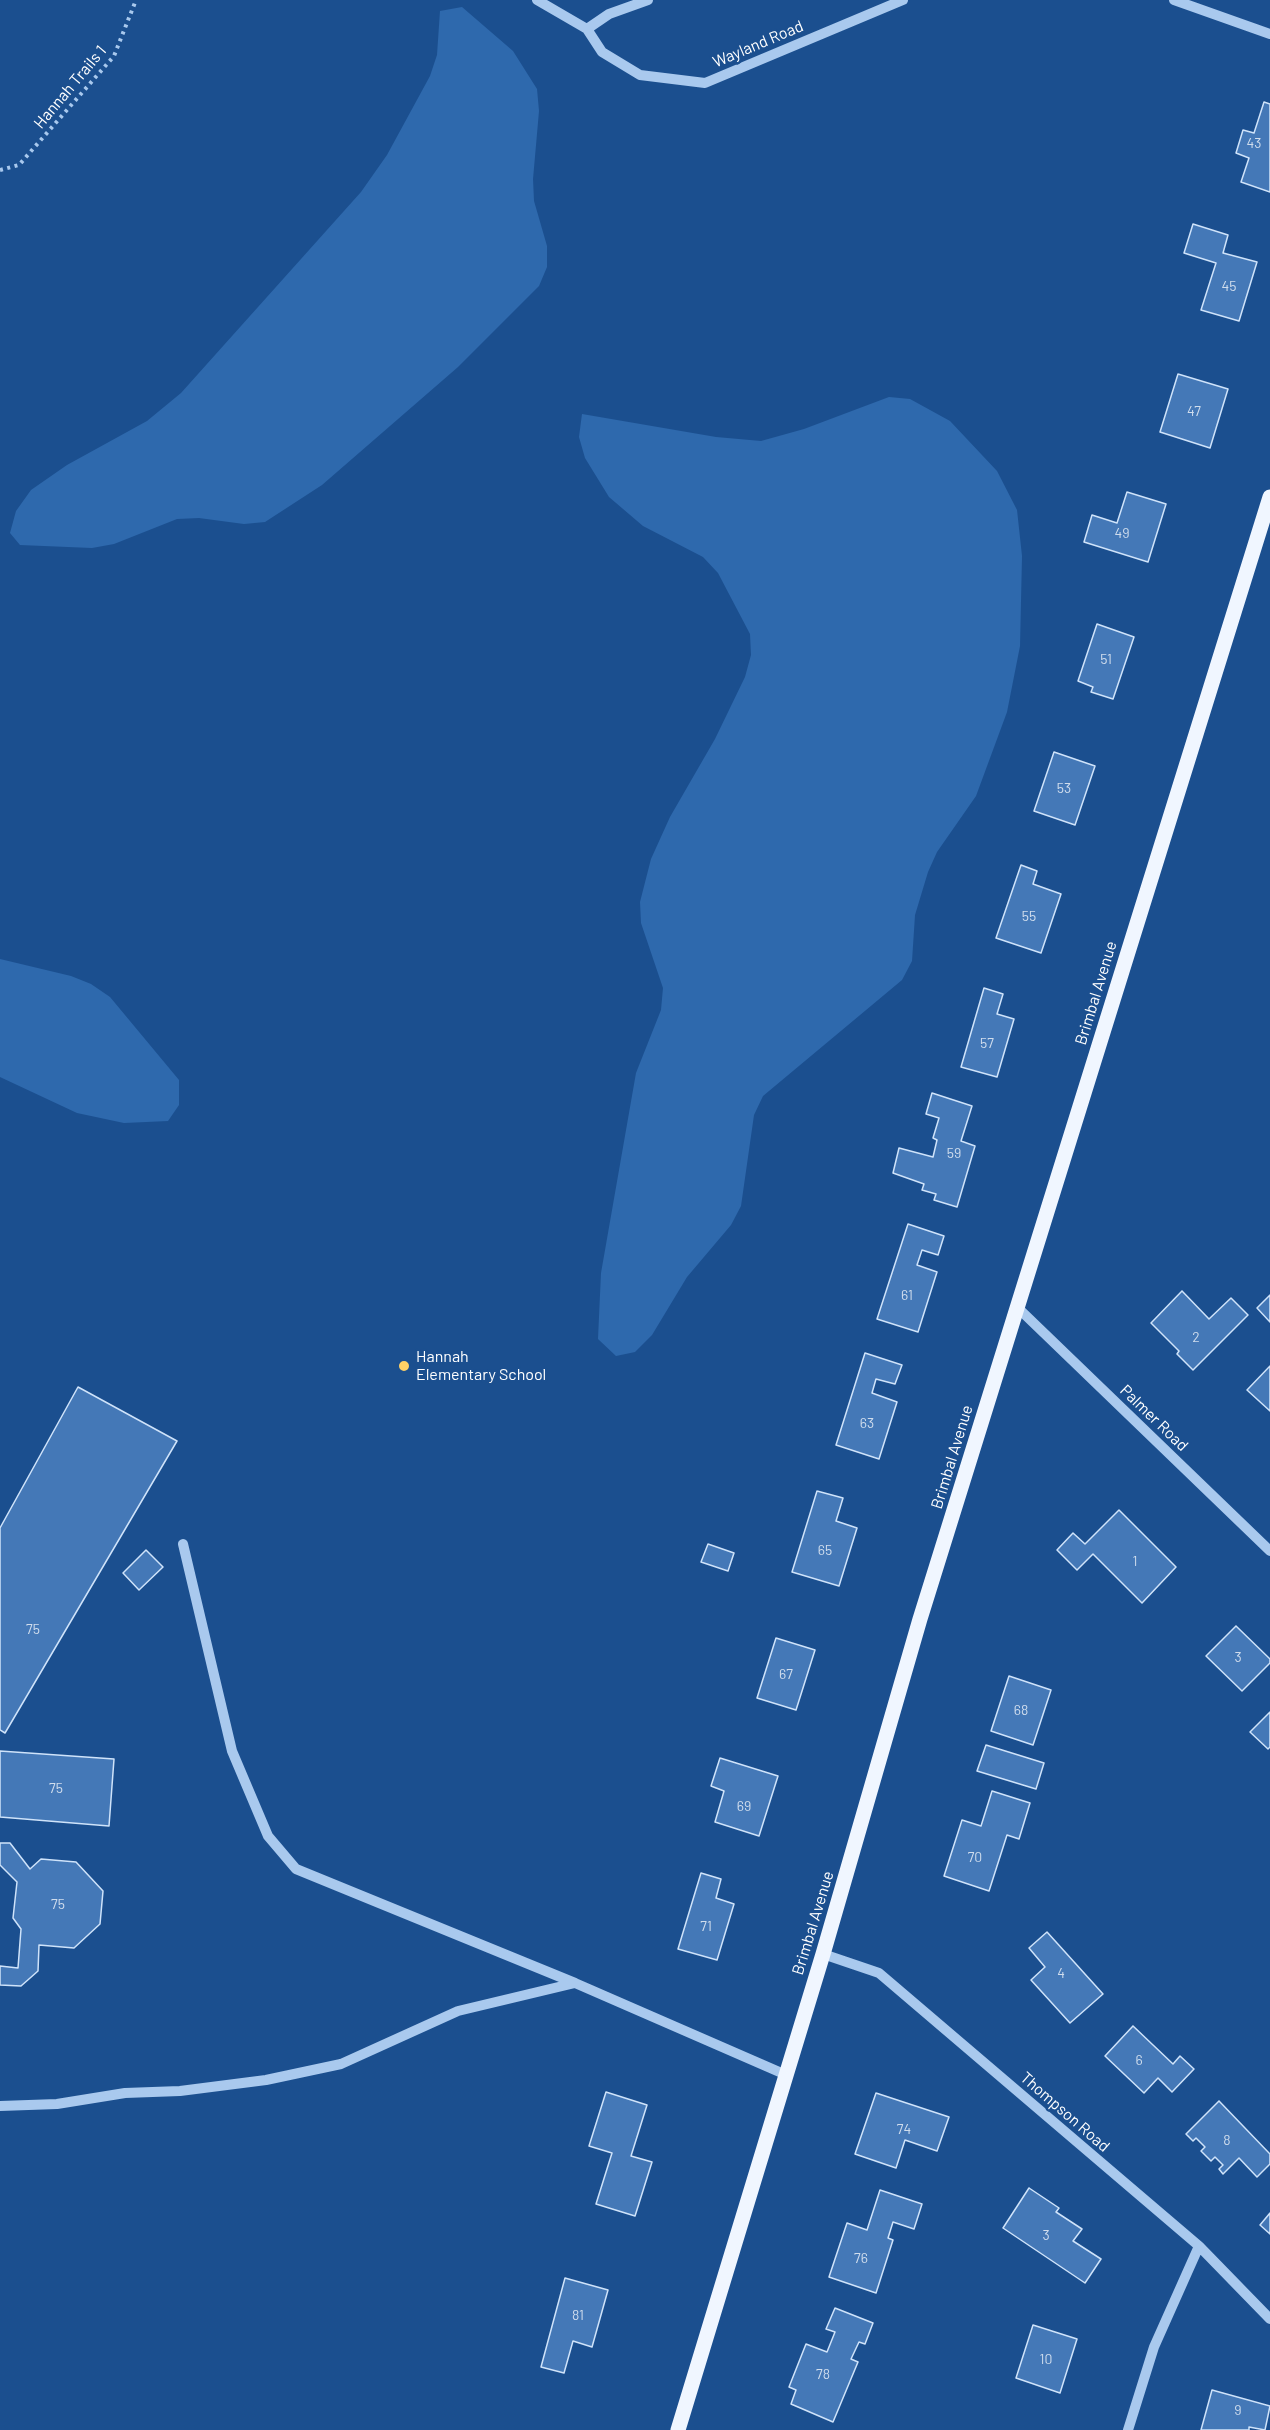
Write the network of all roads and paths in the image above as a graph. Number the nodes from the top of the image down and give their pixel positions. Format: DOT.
graph roads {
  1 [pos="136,0"];
  2 [pos="537,0"];
  3 [pos="648,0"];
  4 [pos="903,0"];
  5 [pos="1174,0"];
  6 [pos="587,29"];
  7 [pos="1270,34"];
  8 [pos="0,170"];
  9 [pos="1270,497"];
  10 [pos="1017,1307"];
  11 [pos="183,1544"];
  12 [pos="1270,1551"];
  13 [pos="823,1954"];
  14 [pos="575,1983"];
  15 [pos="784,2074"];
  16 [pos="0,2106"];
  17 [pos="1199,2246"];
  18 [pos="1270,2319"];
  19 [pos="678,2430"];
  20 [pos="1128,2430"];
  1 -- 8 [label="path, Hannah Trails 1"];
  2 -- 6 [label="street, Wayland Road"];
  3 -- 6 [label="street"];
  4 -- 6 [label="street, Wayland Road"];
  5 -- 7 [label="street"];
  9 -- 10 [label="main road, Brimbal Avenue"];
  10 -- 12 [label="street, Palmer Road"];
  10 -- 13 [label="main road, Brimbal Avenue"];
  11 -- 14 [label="street"];
  13 -- 15 [label="main road, Brimbal Avenue"];
  13 -- 17 [label="street, Thompson Road"];
  14 -- 15 [label="street"];
  14 -- 16 [label="street"];
  15 -- 19 [label="main road, Brimbal Avenue"];
  17 -- 18 [label="street, Thompson Road"];
  17 -- 20 [label="street"];
}
